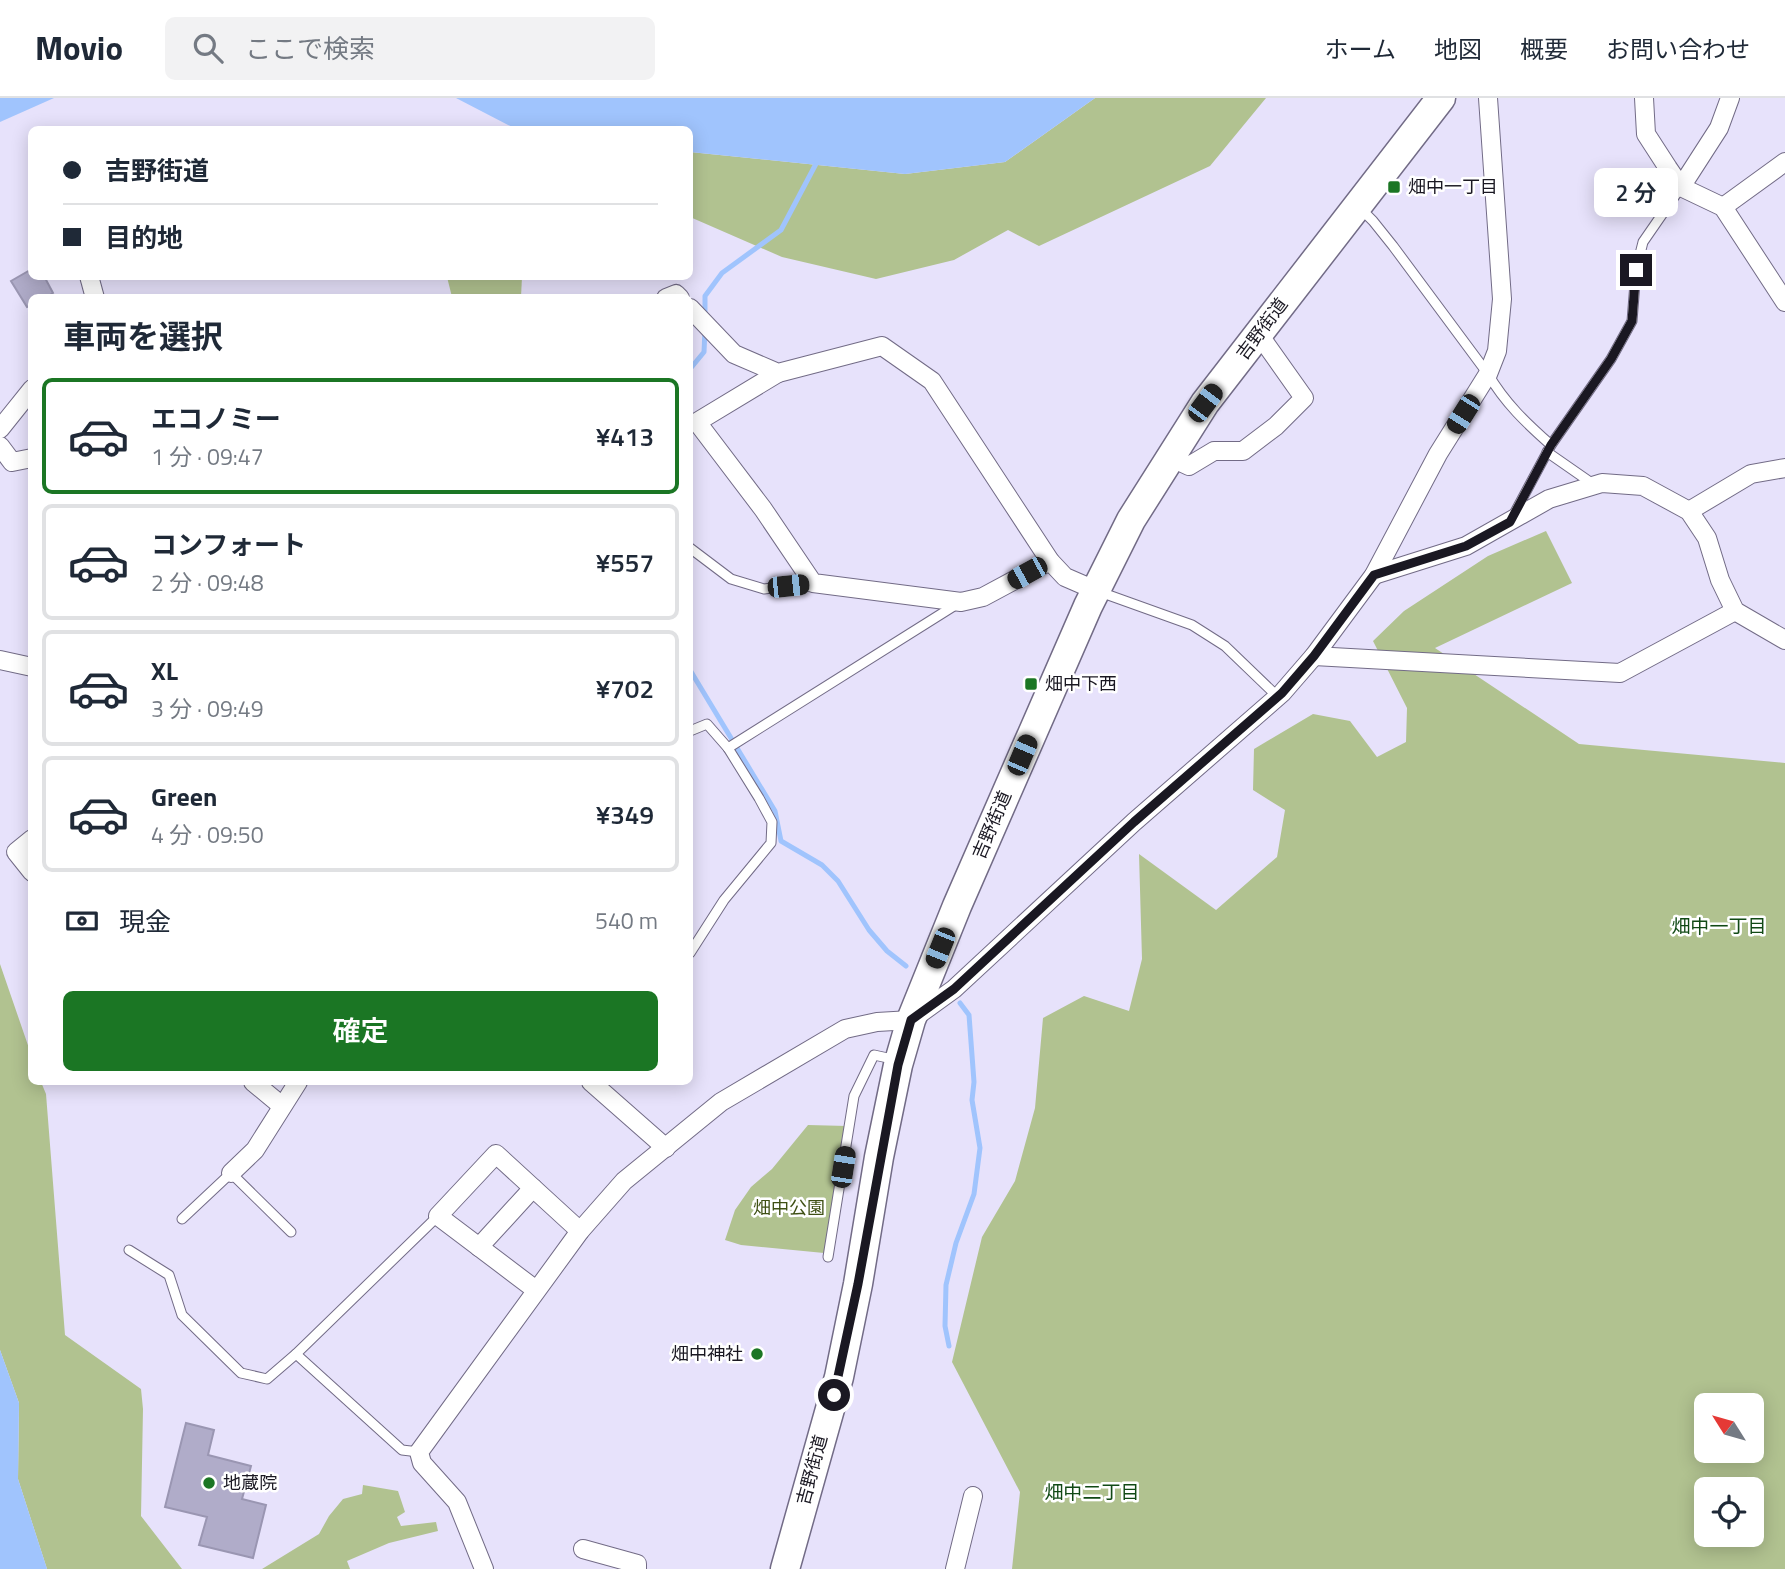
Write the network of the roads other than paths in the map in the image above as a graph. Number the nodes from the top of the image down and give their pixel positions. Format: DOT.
graph roads {
  1 [pos="1441,98"];
  2 [pos="1488,98"];
  3 [pos="1644,98"];
  4 [pos="1731,98"];
  5 [pos="1785,162"];
  6 [pos="1681,187"];
  7 [pos="1357,206"];
  8 [pos="1723,207"];
  9 [pos="1785,302"];
  10 [pos="693,311"];
  11 [pos="1258,333"];
  12 [pos="778,373"];
  13 [pos="1488,374"];
  14 [pos="28,394"];
  15 [pos="693,424"];
  16 [pos="0,429"];
  17 [pos="0,446"];
  18 [pos="1549,448"];
  19 [pos="1170,457"];
  20 [pos="28,459"];
  21 [pos="1785,468"];
  22 [pos="1595,485"];
  23 [pos="1689,511"];
  24 [pos="1510,522"];
  25 [pos="693,550"];
  26 [pos="1050,561"];
  27 [pos="1374,575"];
  28 [pos="813,583"];
  29 [pos="1095,590"];
  30 [pos="961,602"];
  31 [pos="1735,611"];
  32 [pos="1785,640"];
  33 [pos="1314,656"];
  34 [pos="0,660"];
  35 [pos="28,666"];
  36 [pos="1278,697"];
  37 [pos="693,730"];
  38 [pos="728,748"];
  39 [pos="28,842"];
  40 [pos="28,867"];
  41 [pos="693,947"];
  42 [pos="911,1020"];
  43 [pos="899,1060"];
  44 [pos="257,1085"];
  45 [pos="296,1085"];
  46 [pos="594,1085"];
  47 [pos="282,1106"];
  48 [pos="666,1148"];
  49 [pos="231,1173"];
  50 [pos="533,1188"];
  51 [pos="438,1216"];
  52 [pos="182,1219"];
  53 [pos="580,1231"];
  54 [pos="291,1232"];
  55 [pos="479,1247"];
  56 [pos="129,1250"];
  57 [pos="828,1257"];
  58 [pos="536,1290"];
  59 [pos="296,1354"];
  60 [pos="419,1452"];
  61 [pos="973,1496"];
  62 [pos="583,1549"];
  63 [pos="484,1569"];
  64 [pos="637,1569"];
  65 [pos="785,1569"];
  66 [pos="955,1569"];
  1 -- 7 [label="main road, 吉野街道"];
  2 -- 13 [label="street"];
  3 -- 6 [label="street"];
  4 -- 6 [label="street"];
  5 -- 8 [label="street"];
  6 -- 8 [label="street"];
  6 -- 18 [label="lane"];
  7 -- 11 [label="main road, 吉野街道"];
  7 -- 13 [label="lane"];
  8 -- 9 [label="street"];
  10 -- 12 [label="street"];
  11 -- 19 [label="main road, 吉野街道"];
  11 -- 19 [label="street"];
  12 -- 15 [label="street"];
  12 -- 26 [label="street"];
  13 -- 18 [label="lane"];
  13 -- 27 [label="street"];
  14 -- 16 [label="street"];
  15 -- 28 [label="street"];
  17 -- 20 [label="street"];
  18 -- 22 [label="lane"];
  18 -- 24 [label="lane"];
  19 -- 29 [label="main road, 吉野街道"];
  21 -- 23 [label="street"];
  22 -- 23 [label="street"];
  22 -- 24 [label="street"];
  23 -- 31 [label="street"];
  24 -- 27 [label="street"];
  25 -- 28 [label="lane"];
  26 -- 29 [label="street"];
  26 -- 30 [label="street"];
  27 -- 33 [label="street"];
  28 -- 30 [label="street"];
  29 -- 36 [label="lane"];
  29 -- 42 [label="main road, 吉野街道"];
  30 -- 38 [label="lane"];
  31 -- 32 [label="street"];
  31 -- 33 [label="street"];
  33 -- 36 [label="street"];
  34 -- 35 [label="street"];
  36 -- 42 [label="street"];
  37 -- 38 [label="lane"];
  38 -- 41 [label="lane"];
  39 -- 40 [label="street"];
  42 -- 43 [label="main road, 吉野街道"];
  42 -- 48 [label="street"];
  43 -- 57 [label="lane"];
  43 -- 65 [label="main road, 吉野街道"];
  44 -- 47 [label="street"];
  45 -- 47 [label="street"];
  46 -- 48 [label="street"];
  47 -- 49 [label="street"];
  48 -- 53 [label="street"];
  49 -- 52 [label="lane"];
  49 -- 54 [label="lane"];
  50 -- 51 [label="street"];
  50 -- 53 [label="street"];
  50 -- 55 [label="street"];
  51 -- 55 [label="street"];
  51 -- 59 [label="lane"];
  53 -- 58 [label="street"];
  55 -- 58 [label="street"];
  56 -- 59 [label="lane"];
  58 -- 60 [label="street"];
  59 -- 60 [label="lane"];
  60 -- 63 [label="street"];
  61 -- 66 [label="street"];
  62 -- 64 [label="street"];
}
